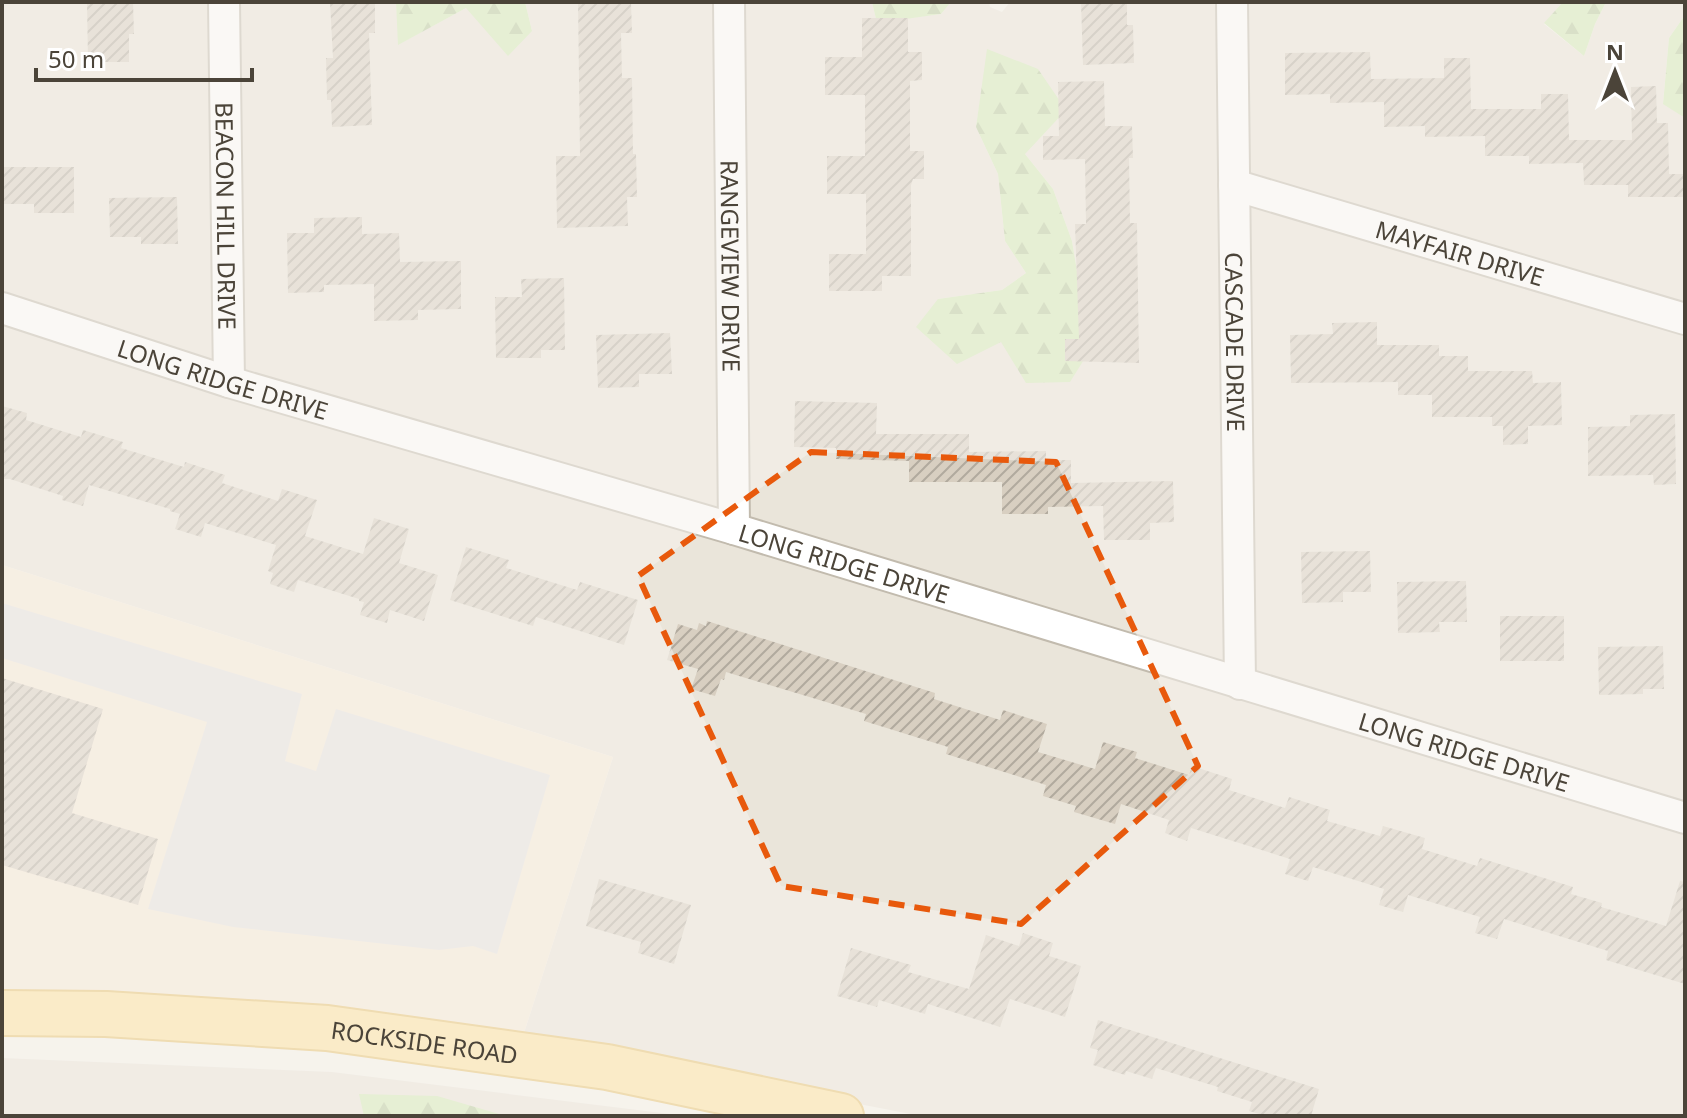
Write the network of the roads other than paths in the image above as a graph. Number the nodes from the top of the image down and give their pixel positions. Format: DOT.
graph roads {
  1 [pos="224,2"];
  2 [pos="729,2"];
  3 [pos="1232,2"];
  4 [pos="1234,185"];
  5 [pos="2,308"];
  6 [pos="1685,319"];
  7 [pos="229,382"];
  8 [pos="734,529"];
  9 [pos="1240,684"];
  10 [pos="1685,818"];
  11 [pos="2,1013"];
  12 [pos="841,1116"];
  1 -- 7 [label="street, BEACON HILL DRIVE"];
  2 -- 8 [label="street, RANGEVIEW DRIVE"];
  3 -- 4 [label="street, CASCADE DRIVE"];
  4 -- 6 [label="street, MAYFAIR DRIVE"];
  4 -- 9 [label="street, CASCADE DRIVE"];
  5 -- 7 [label="street, LONG RIDGE DRIVE"];
  7 -- 8 [label="street, LONG RIDGE DRIVE"];
  8 -- 9 [label="street, LONG RIDGE DRIVE"];
  9 -- 10 [label="street, LONG RIDGE DRIVE"];
  11 -- 12 [label="main road, ROCKSIDE ROAD"];
}
